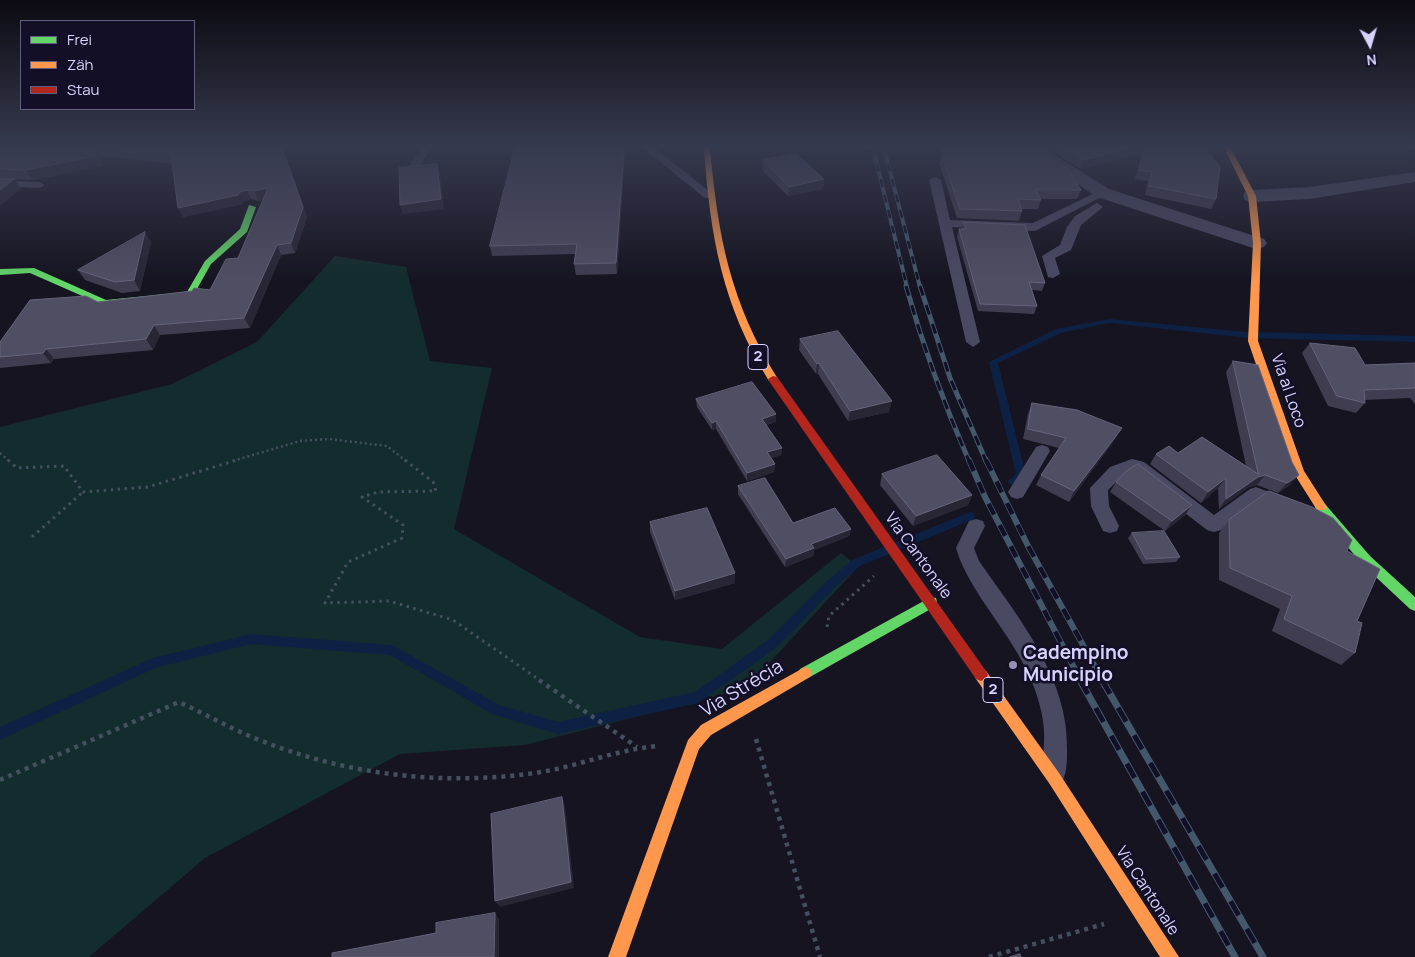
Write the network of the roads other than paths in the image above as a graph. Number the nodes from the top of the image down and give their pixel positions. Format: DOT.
graph roads {
  1 [pos="705,193"];
  2 [pos="709,193"];
  3 [pos="938,193"];
  4 [pos="1250,193"];
  5 [pos="1311,193"];
  6 [pos="1108,194"];
  7 [pos="709,196"];
  8 [pos="1252,196"];
  9 [pos="252,207"];
  10 [pos="945,223"];
  11 [pos="1257,243"];
  12 [pos="0,272"];
  13 [pos="1053,274"];
  14 [pos="973,342"];
  15 [pos="1042,451"];
  16 [pos="1017,492"];
  17 [pos="1332,523"];
  18 [pos="976,526"];
  19 [pos="1110,526"];
  20 [pos="931,602"];
  21 [pos="1415,605"];
  22 [pos="1054,778"];
  23 [pos="617,957"];
  24 [pos="1170,957"];
  1 -- 7 [label="lane"];
  2 -- 7 [label="street, Via Cantonale / 2"];
  3 -- 10 [label="lane"];
  4 -- 8 [label="street, Via al Loco"];
  5 -- 8 [label="street"];
  6 -- 10 [label="lane"];
  6 -- 11 [label="street"];
  6 -- 13 [label="lane"];
  7 -- 20 [label="street, Via Cantonale / 2"];
  8 -- 11 [label="street, Via al Loco"];
  9 -- 12 [label="street"];
  10 -- 14 [label="lane"];
  11 -- 17 [label="street, Via al Loco"];
  15 -- 16 [label="lane"];
  17 -- 19 [label="lane"];
  17 -- 21 [label="street, Via al Loco"];
  18 -- 22 [label="lane"];
  20 -- 22 [label="street, Via Cantonale / 2"];
  20 -- 23 [label="street, Via Strécia"];
  22 -- 24 [label="street, Via Cantonale / 2"];
}
